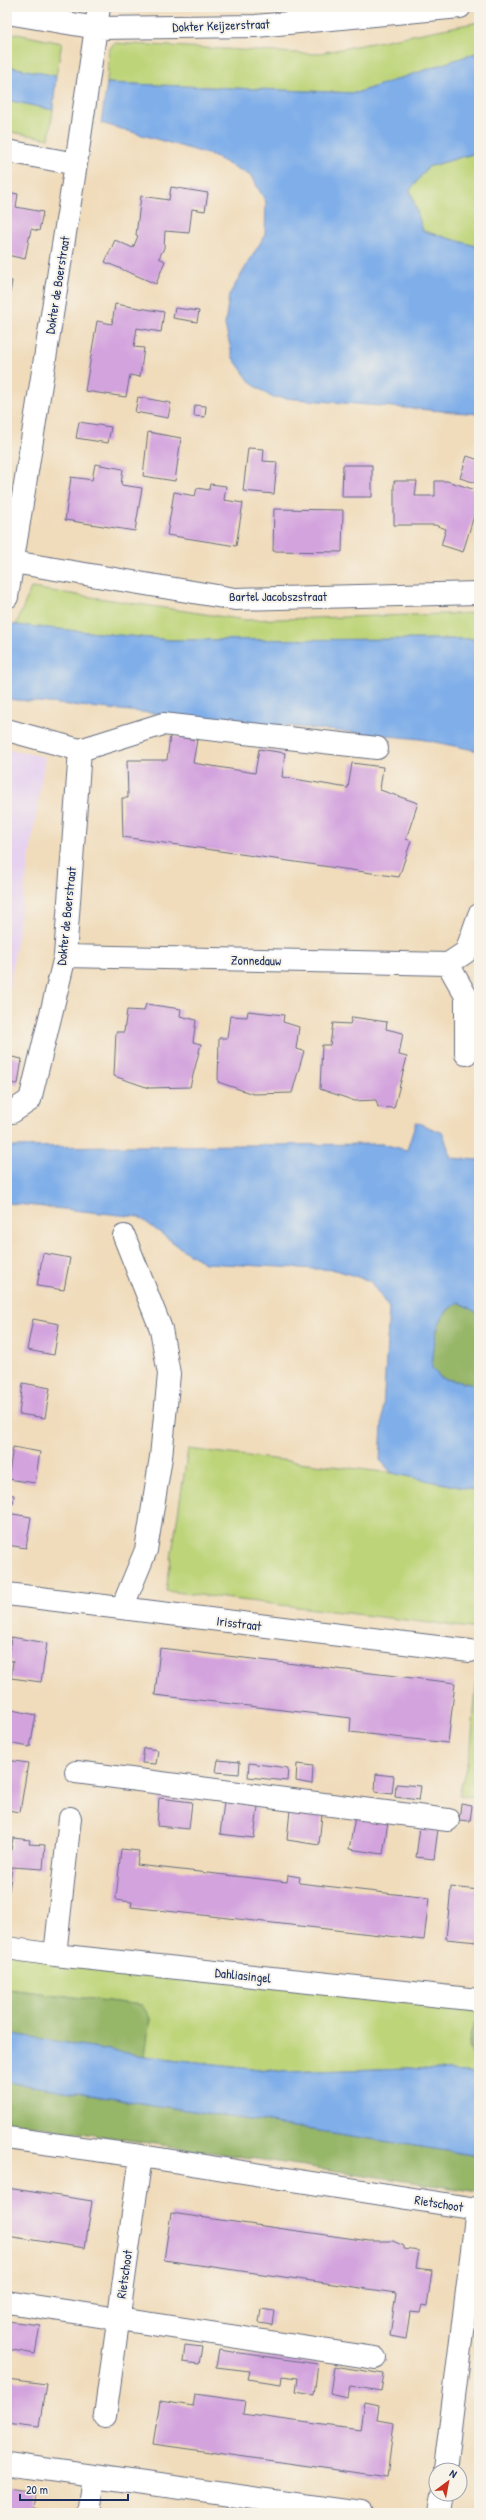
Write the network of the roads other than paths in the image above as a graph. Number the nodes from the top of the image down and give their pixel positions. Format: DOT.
graph roads {
  1 [pos="460,7"];
  2 [pos="7,13"];
  3 [pos="98,17"];
  4 [pos="7,152"];
  5 [pos="76,164"];
  6 [pos="10,562"];
  7 [pos="479,593"];
  8 [pos="7,597"];
  9 [pos="7,730"];
  10 [pos="377,748"];
  11 [pos="80,750"];
  12 [pos="479,915"];
  13 [pos="64,956"];
  14 [pos="448,964"];
  15 [pos="466,1054"];
  16 [pos="7,1111"];
  17 [pos="124,1236"];
  18 [pos="7,1594"];
  19 [pos="122,1608"];
  20 [pos="470,1651"];
  21 [pos="76,1772"];
  22 [pos="70,1818"];
  23 [pos="448,1820"];
  24 [pos="7,1948"];
  25 [pos="55,1955"];
  26 [pos="479,2000"];
  27 [pos="7,2138"];
  28 [pos="141,2156"];
  29 [pos="7,2302"];
  30 [pos="117,2320"];
  31 [pos="375,2358"];
  32 [pos="105,2416"];
  33 [pos="446,2462"];
  34 [pos="7,2464"];
  35 [pos="93,2477"];
  36 [pos="442,2502"];
  37 [pos="88,2513"];
  38 [pos="361,2513"];
  39 [pos="440,2513"];
  1 -- 3 [label="street, Dokter Keijzerstraat"];
  2 -- 3 [label="street, Dokter Keijzerstraat"];
  3 -- 5 [label="street, Dokter de Boerstraat"];
  4 -- 5 [label="street"];
  5 -- 6 [label="street, Dokter de Boerstraat"];
  6 -- 7 [label="street, Bartel Jacobszstraat"];
  6 -- 8 [label="street, Dokter de Boerstraat"];
  9 -- 11 [label="street"];
  10 -- 11 [label="street"];
  11 -- 13 [label="street, Dokter de Boerstraat"];
  12 -- 14 [label="street"];
  13 -- 14 [label="street, Zonnedauw"];
  13 -- 16 [label="street, Dokter de Boerstraat"];
  14 -- 15 [label="street"];
  17 -- 19 [label="street"];
  18 -- 19 [label="street, Irisstraat"];
  19 -- 20 [label="street, Irisstraat"];
  21 -- 23 [label="street"];
  22 -- 25 [label="street"];
  24 -- 25 [label="street, Dahliasingel"];
  25 -- 26 [label="street, Dahliasingel"];
  27 -- 28 [label="street, Rietschoot"];
  28 -- 30 [label="street, Rietschoot"];
  28 -- 33 [label="street, Rietschoot"];
  29 -- 30 [label="street"];
  30 -- 31 [label="street"];
  30 -- 32 [label="street, Rietschoot"];
  34 -- 35 [label="street"];
  35 -- 37 [label="street"];
  35 -- 38 [label="street"];
  36 -- 39 [label="street"];
}
